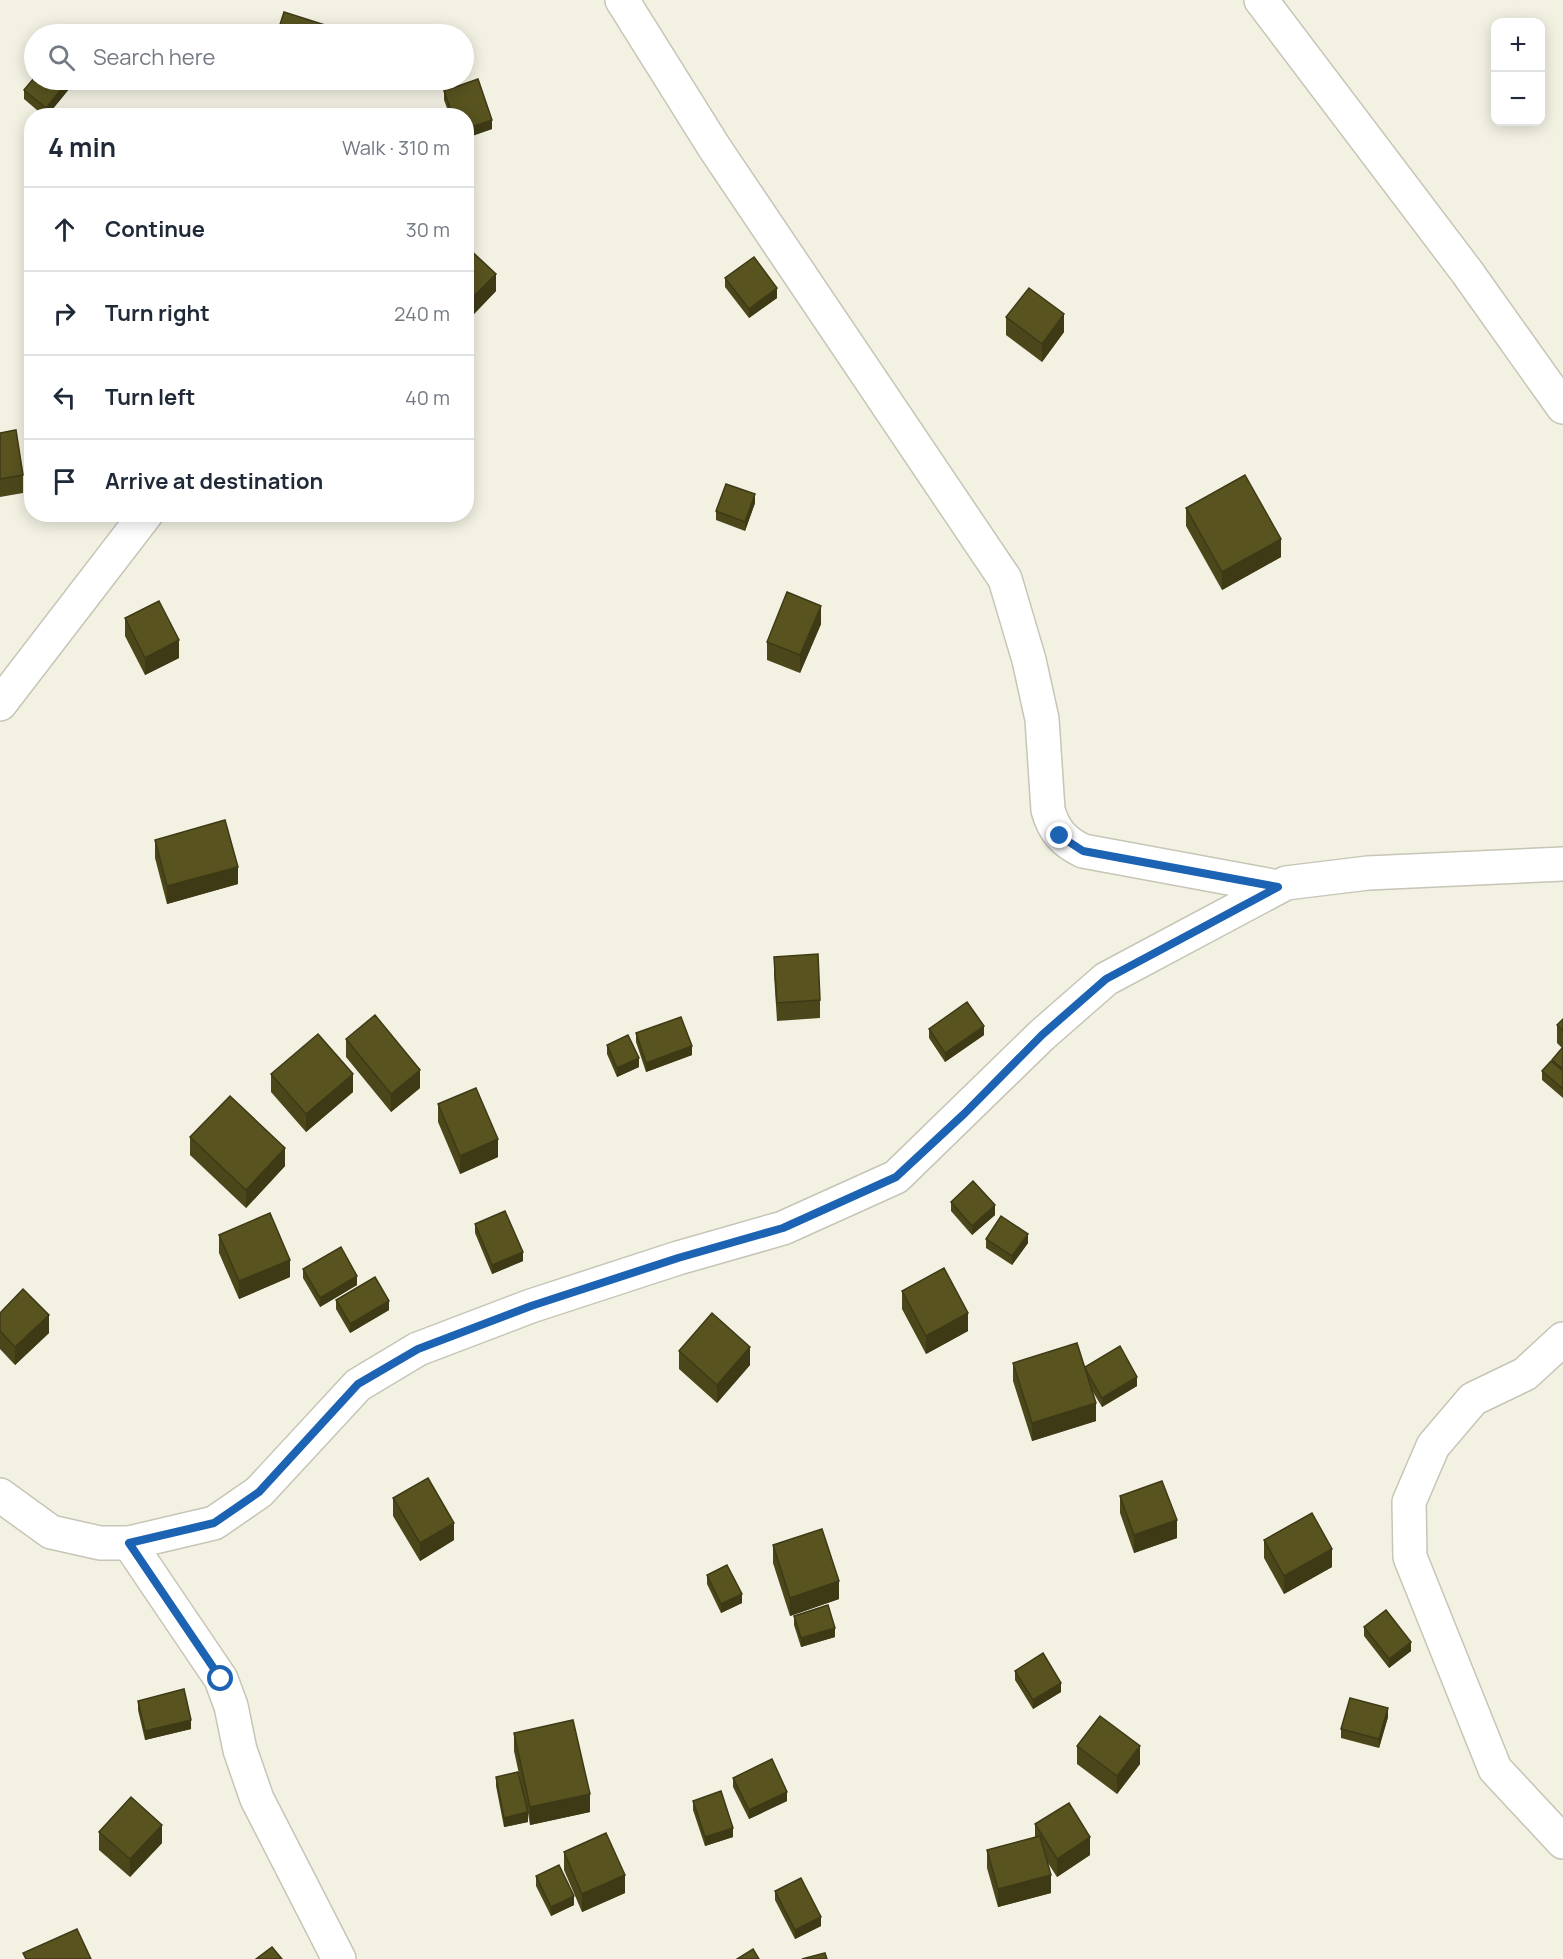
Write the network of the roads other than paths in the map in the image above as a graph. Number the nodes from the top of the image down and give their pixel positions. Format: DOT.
graph roads {
  1 [pos="622,0"];
  2 [pos="1262,0"];
  3 [pos="1563,407"];
  4 [pos="140,522"];
  5 [pos="0,704"];
  6 [pos="1563,864"];
  7 [pos="1278,887"];
  8 [pos="1563,1339"];
  9 [pos="0,1495"];
  10 [pos="129,1543"];
  11 [pos="1563,1842"];
  12 [pos="339,1959"];
  1 -- 7 [label="street"];
  2 -- 3 [label="street"];
  4 -- 5 [label="street"];
  6 -- 7 [label="street"];
  7 -- 10 [label="street"];
  8 -- 11 [label="street"];
  9 -- 10 [label="street"];
  10 -- 12 [label="street"];
}
